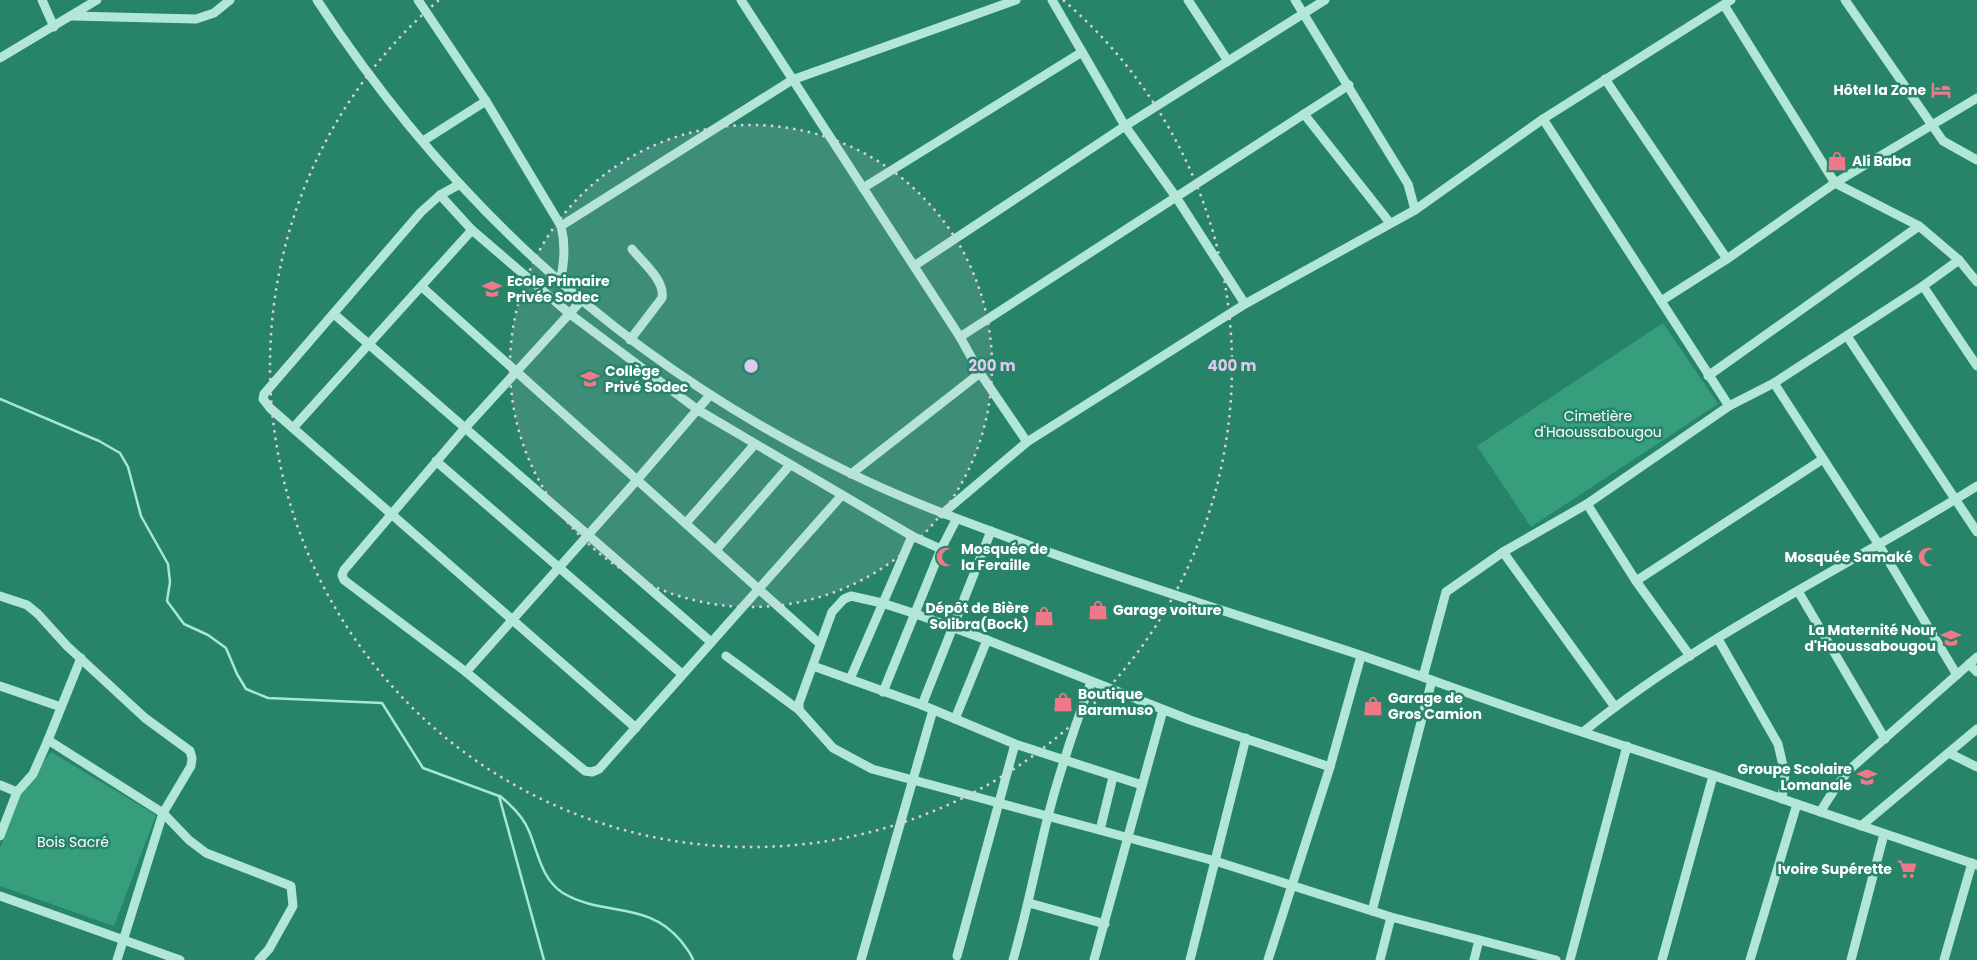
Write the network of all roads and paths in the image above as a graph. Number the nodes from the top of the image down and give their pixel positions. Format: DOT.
graph roads {
  1 [pos="42,0"];
  2 [pos="97,0"];
  3 [pos="230,0"];
  4 [pos="317,0"];
  5 [pos="418,0"];
  6 [pos="741,0"];
  7 [pos="1016,0"];
  8 [pos="1188,0"];
  9 [pos="1295,0"];
  10 [pos="1325,0"];
  11 [pos="1845,0"];
  12 [pos="1055,1"];
  13 [pos="1727,3"];
  14 [pos="1304,14"];
  15 [pos="72,16"];
  16 [pos="54,27"];
  17 [pos="1082,52"];
  18 [pos="0,58"];
  19 [pos="1228,61"];
  20 [pos="1605,79"];
  21 [pos="792,80"];
  22 [pos="1349,85"];
  23 [pos="1977,98"];
  24 [pos="486,101"];
  25 [pos="1304,114"];
  26 [pos="1543,119"];
  27 [pos="1930,124"];
  28 [pos="1125,126"];
  29 [pos="423,141"];
  30 [pos="1977,160"];
  31 [pos="1835,183"];
  32 [pos="460,184"];
  33 [pos="863,188"];
  34 [pos="440,195"];
  35 [pos="1176,197"];
  36 [pos="1414,210"];
  37 [pos="1390,224"];
  38 [pos="561,226"];
  39 [pos="1919,226"];
  40 [pos="472,230"];
  41 [pos="632,249"];
  42 [pos="1727,259"];
  43 [pos="1959,260"];
  44 [pos="914,266"];
  45 [pos="1977,282"];
  46 [pos="560,283"];
  47 [pos="1923,286"];
  48 [pos="422,287"];
  49 [pos="581,301"];
  50 [pos="1661,301"];
  51 [pos="1246,304"];
  52 [pos="334,314"];
  53 [pos="570,314"];
  54 [pos="1847,336"];
  55 [pos="960,337"];
  56 [pos="630,340"];
  57 [pos="369,344"];
  58 [pos="1977,366"];
  59 [pos="516,371"];
  60 [pos="980,373"];
  61 [pos="1708,376"];
  62 [pos="1774,383"];
  63 [pos="710,395"];
  64 [pos="1729,406"];
  65 [pos="698,410"];
  66 [pos="293,428"];
  67 [pos="465,428"];
  68 [pos="1028,442"];
  69 [pos="755,444"];
  70 [pos="1823,459"];
  71 [pos="436,461"];
  72 [pos="790,465"];
  73 [pos="851,474"];
  74 [pos="637,480"];
  75 [pos="1977,486"];
  76 [pos="842,495"];
  77 [pos="1957,500"];
  78 [pos="1587,504"];
  79 [pos="390,514"];
  80 [pos="942,514"];
  81 [pos="956,520"];
  82 [pos="686,523"];
  83 [pos="991,532"];
  84 [pos="1977,532"];
  85 [pos="588,535"];
  86 [pos="912,536"];
  87 [pos="1880,545"];
  88 [pos="941,549"];
  89 [pos="716,550"];
  90 [pos="1503,552"];
  91 [pos="560,567"];
  92 [pos="1636,581"];
  93 [pos="759,588"];
  94 [pos="1798,591"];
  95 [pos="0,596"];
  96 [pos="882,603"];
  97 [pos="916,614"];
  98 [pos="512,621"];
  99 [pos="952,628"];
  100 [pos="1718,639"];
  101 [pos="987,640"];
  102 [pos="711,642"];
  103 [pos="820,644"];
  104 [pos="726,656"];
  105 [pos="1361,656"];
  106 [pos="1690,656"];
  107 [pos="1977,657"];
  108 [pos="80,658"];
  109 [pos="1969,664"];
  110 [pos="813,666"];
  111 [pos="466,672"];
  112 [pos="1977,672"];
  113 [pos="682,674"];
  114 [pos="1957,675"];
  115 [pos="1422,677"];
  116 [pos="850,680"];
  117 [pos="1432,680"];
  118 [pos="1091,682"];
  119 [pos="0,686"];
  120 [pos="883,692"];
  121 [pos="922,705"];
  122 [pos="61,707"];
  123 [pos="1615,707"];
  124 [pos="799,710"];
  125 [pos="933,710"];
  126 [pos="1163,710"];
  127 [pos="955,719"];
  128 [pos="636,728"];
  129 [pos="1977,729"];
  130 [pos="1583,732"];
  131 [pos="1246,738"];
  132 [pos="1885,739"];
  133 [pos="48,740"];
  134 [pos="1015,744"];
  135 [pos="1627,746"];
  136 [pos="1949,753"];
  137 [pos="1064,760"];
  138 [pos="1330,767"];
  139 [pos="1977,767"];
  140 [pos="1713,776"];
  141 [pos="1112,777"];
  142 [pos="914,781"];
  143 [pos="0,785"];
  144 [pos="1142,786"];
  145 [pos="17,792"];
  146 [pos="1782,799"];
  147 [pos="998,803"];
  148 [pos="1797,804"];
  149 [pos="1820,812"];
  150 [pos="163,813"];
  151 [pos="1048,816"];
  152 [pos="1861,826"];
  153 [pos="1100,830"];
  154 [pos="1884,834"];
  155 [pos="0,836"];
  156 [pos="1129,838"];
  157 [pos="1215,861"];
  158 [pos="1974,864"];
  159 [pos="1293,886"];
  160 [pos="0,896"];
  161 [pos="1029,904"];
  162 [pos="1372,911"];
  163 [pos="1391,917"];
  164 [pos="1105,924"];
  165 [pos="122,940"];
  166 [pos="1479,940"];
  167 [pos="957,956"];
  168 [pos="116,960"];
  169 [pos="180,960"];
  170 [pos="259,960"];
  171 [pos="861,960"];
  172 [pos="1013,960"];
  173 [pos="1094,960"];
  174 [pos="1190,960"];
  175 [pos="1268,960"];
  176 [pos="1380,960"];
  177 [pos="1474,960"];
  178 [pos="1556,960"];
  179 [pos="1570,960"];
  180 [pos="1662,960"];
  181 [pos="1750,960"];
  182 [pos="1850,960"];
  183 [pos="1944,960"];
  1 -- 16 [label="street"];
  2 -- 15 [label="street"];
  3 -- 15 [label="street"];
  4 -- 29 [label="street"];
  5 -- 24 [label="street"];
  6 -- 21 [label="street"];
  7 -- 21 [label="street"];
  8 -- 19 [label="street"];
  9 -- 14 [label="street"];
  10 -- 14 [label="street"];
  11 -- 27 [label="street"];
  12 -- 17 [label="street"];
  13 -- 20 [label="street"];
  13 -- 31 [label="street"];
  14 -- 19 [label="street"];
  14 -- 22 [label="street"];
  15 -- 16 [label="street"];
  16 -- 18 [label="street"];
  17 -- 28 [label="street"];
  17 -- 33 [label="street"];
  19 -- 28 [label="street"];
  20 -- 26 [label="street"];
  20 -- 42 [label="street"];
  21 -- 33 [label="street"];
  21 -- 38 [label="street"];
  22 -- 25 [label="street"];
  22 -- 36 [label="street"];
  23 -- 27 [label="street"];
  24 -- 29 [label="street"];
  24 -- 38 [label="street"];
  25 -- 35 [label="street"];
  25 -- 37 [label="street"];
  26 -- 36 [label="street"];
  26 -- 50 [label="street"];
  27 -- 30 [label="street"];
  27 -- 31 [label="street"];
  28 -- 35 [label="street"];
  28 -- 44 [label="street"];
  29 -- 32 [label="street"];
  31 -- 39 [label="street"];
  31 -- 42 [label="street"];
  32 -- 34 [label="street"];
  32 -- 46 [label="street"];
  33 -- 44 [label="street"];
  34 -- 40 [label="street"];
  34 -- 52 [label="street"];
  35 -- 51 [label="street"];
  35 -- 55 [label="street"];
  36 -- 37 [label="street"];
  37 -- 51 [label="street"];
  38 -- 46 [label="street"];
  39 -- 43 [label="street"];
  39 -- 61 [label="street"];
  40 -- 48 [label="street"];
  40 -- 53 [label="street"];
  41 -- 56 [label="street"];
  42 -- 50 [label="street"];
  43 -- 45 [label="street"];
  43 -- 47 [label="street"];
  44 -- 55 [label="street"];
  46 -- 49 [label="street"];
  47 -- 54 [label="street"];
  47 -- 58 [label="street"];
  48 -- 57 [label="street"];
  48 -- 59 [label="street"];
  49 -- 53 [label="street"];
  49 -- 56 [label="street"];
  50 -- 61 [label="street"];
  51 -- 68 [label="street"];
  52 -- 57 [label="street"];
  52 -- 66 [label="street"];
  53 -- 59 [label="street"];
  53 -- 65 [label="street"];
  54 -- 62 [label="street"];
  54 -- 77 [label="street"];
  55 -- 60 [label="street"];
  56 -- 63 [label="street"];
  57 -- 66 [label="street"];
  57 -- 67 [label="street"];
  59 -- 67 [label="street"];
  59 -- 74 [label="street"];
  60 -- 68 [label="street"];
  60 -- 73 [label="street"];
  61 -- 64 [label="street"];
  62 -- 64 [label="street"];
  62 -- 70 [label="street"];
  63 -- 65 [label="street"];
  63 -- 73 [label="street"];
  64 -- 78 [label="street"];
  65 -- 69 [label="street"];
  65 -- 74 [label="street"];
  66 -- 79 [label="street"];
  67 -- 71 [label="street"];
  67 -- 85 [label="street"];
  68 -- 80 [label="street"];
  69 -- 72 [label="street"];
  69 -- 82 [label="street"];
  70 -- 87 [label="street"];
  70 -- 92 [label="street"];
  71 -- 79 [label="street"];
  71 -- 91 [label="street"];
  72 -- 76 [label="street"];
  72 -- 89 [label="street"];
  73 -- 80 [label="street"];
  74 -- 82 [label="street"];
  74 -- 85 [label="street"];
  75 -- 77 [label="street"];
  76 -- 86 [label="street"];
  76 -- 93 [label="street"];
  77 -- 84 [label="street"];
  77 -- 87 [label="street"];
  78 -- 90 [label="street"];
  78 -- 92 [label="street"];
  79 -- 98 [label="street"];
  79 -- 111 [label="street"];
  80 -- 81 [label="street"];
  81 -- 83 [label="street"];
  81 -- 88 [label="street"];
  82 -- 89 [label="street"];
  83 -- 99 [label="street"];
  83 -- 105 [label="street"];
  85 -- 91 [label="street"];
  85 -- 102 [label="street"];
  86 -- 88 [label="street"];
  86 -- 96 [label="street"];
  87 -- 94 [label="street"];
  87 -- 114 [label="street"];
  88 -- 97 [label="street"];
  89 -- 93 [label="street"];
  90 -- 115 [label="street"];
  90 -- 123 [label="street"];
  91 -- 98 [label="street"];
  91 -- 113 [label="street"];
  92 -- 106 [label="street"];
  93 -- 102 [label="street"];
  93 -- 103 [label="street"];
  94 -- 100 [label="street"];
  94 -- 132 [label="street"];
  95 -- 108 [label="street"];
  96 -- 97 [label="street"];
  96 -- 103 [label="street"];
  96 -- 116 [label="street"];
  97 -- 99 [label="street"];
  97 -- 120 [label="street"];
  98 -- 111 [label="street"];
  98 -- 128 [label="street"];
  99 -- 101 [label="street"];
  99 -- 121 [label="street"];
  100 -- 106 [label="street"];
  100 -- 146 [label="street"];
  101 -- 118 [label="street"];
  101 -- 127 [label="street"];
  102 -- 113 [label="street"];
  103 -- 110 [label="street"];
  104 -- 124 [label="street"];
  105 -- 115 [label="street"];
  105 -- 138 [label="street"];
  106 -- 123 [label="street"];
  107 -- 109 [label="street"];
  108 -- 122 [label="street"];
  108 -- 150 [label="street"];
  109 -- 112 [label="street"];
  109 -- 114 [label="street"];
  110 -- 116 [label="street"];
  110 -- 124 [label="street"];
  111 -- 128 [label="street"];
  113 -- 128 [label="street"];
  114 -- 132 [label="street"];
  115 -- 117 [label="street"];
  116 -- 120 [label="street"];
  117 -- 130 [label="street"];
  117 -- 162 [label="street"];
  118 -- 126 [label="street"];
  118 -- 137 [label="street"];
  119 -- 122 [label="street"];
  120 -- 121 [label="street"];
  121 -- 125 [label="street"];
  122 -- 133 [label="street"];
  123 -- 130 [label="street"];
  124 -- 142 [label="street"];
  125 -- 127 [label="street"];
  125 -- 142 [label="street"];
  126 -- 131 [label="street"];
  126 -- 144 [label="street"];
  127 -- 134 [label="street"];
  129 -- 136 [label="street"];
  130 -- 135 [label="street"];
  131 -- 138 [label="street"];
  131 -- 157 [label="street"];
  132 -- 149 [label="street"];
  133 -- 145 [label="street"];
  133 -- 150 [label="street"];
  134 -- 137 [label="street"];
  134 -- 147 [label="street"];
  135 -- 140 [label="street"];
  135 -- 179 [label="street"];
  136 -- 139 [label="street"];
  136 -- 152 [label="street"];
  137 -- 141 [label="street"];
  137 -- 151 [label="street"];
  138 -- 159 [label="street"];
  140 -- 146 [label="street"];
  140 -- 180 [label="street"];
  141 -- 144 [label="street"];
  141 -- 153 [label="street"];
  142 -- 147 [label="street"];
  142 -- 171 [label="street"];
  143 -- 145 [label="street"];
  144 -- 156 [label="street"];
  145 -- 155 [label="street"];
  146 -- 148 [label="street"];
  147 -- 151 [label="street"];
  147 -- 167 [label="street"];
  148 -- 149 [label="street"];
  148 -- 181 [label="street"];
  149 -- 152 [label="street"];
  150 -- 165 [label="street"];
  150 -- 170 [label="street"];
  151 -- 153 [label="street"];
  151 -- 161 [label="street"];
  152 -- 154 [label="street"];
  153 -- 156 [label="street"];
  154 -- 158 [label="street"];
  154 -- 182 [label="street"];
  156 -- 157 [label="street"];
  156 -- 164 [label="street"];
  157 -- 159 [label="street"];
  157 -- 174 [label="street"];
  158 -- 183 [label="street"];
  159 -- 162 [label="street"];
  159 -- 175 [label="street"];
  160 -- 165 [label="street"];
  161 -- 164 [label="street"];
  161 -- 172 [label="street"];
  162 -- 163 [label="street"];
  163 -- 166 [label="street"];
  163 -- 176 [label="street"];
  164 -- 173 [label="street"];
  165 -- 168 [label="street"];
  165 -- 169 [label="street"];
  166 -- 177 [label="street"];
  166 -- 178 [label="street"];
}
